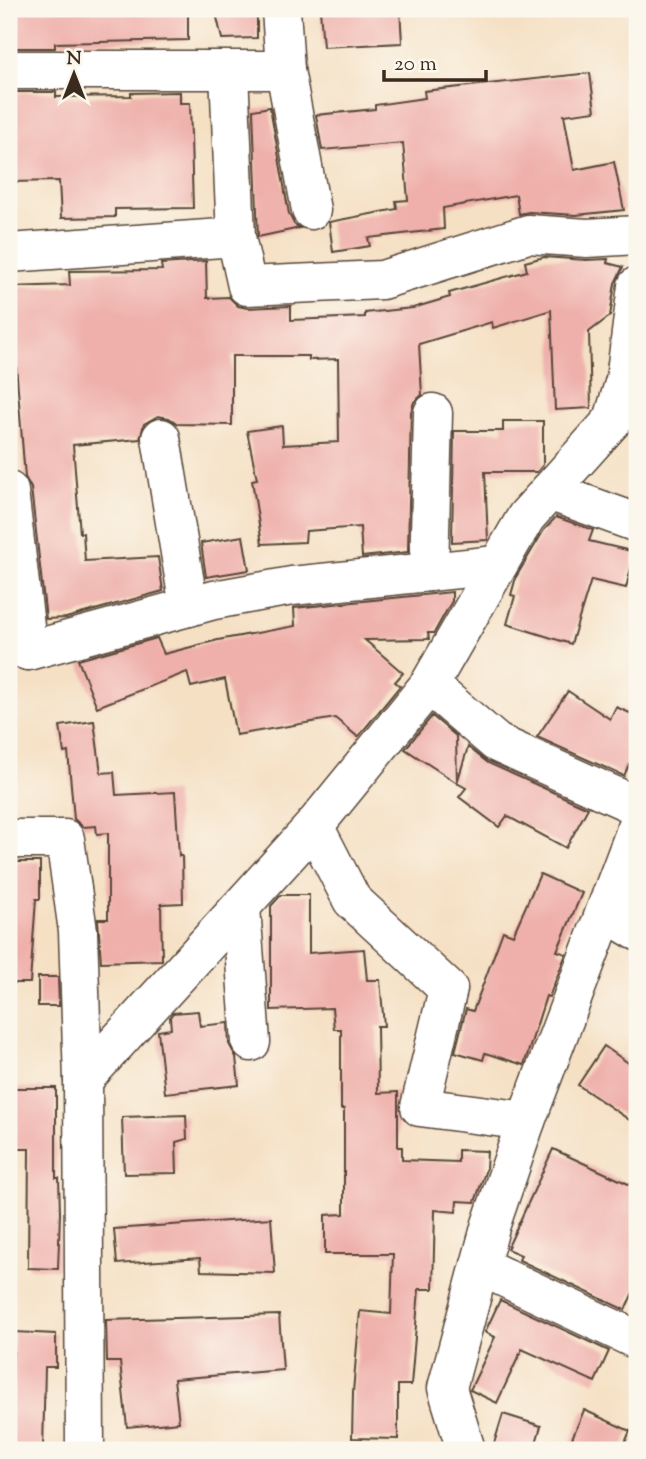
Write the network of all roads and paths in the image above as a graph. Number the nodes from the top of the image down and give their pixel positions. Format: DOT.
graph roads {
  1 [pos="281,9"];
  2 [pos="285,69"];
  3 [pos="9,70"];
  4 [pos="229,71"];
  5 [pos="311,210"];
  6 [pos="637,235"];
  7 [pos="236,237"];
  8 [pos="9,253"];
  9 [pos="637,286"];
  10 [pos="433,413"];
  11 [pos="161,438"];
  12 [pos="9,491"];
  13 [pos="549,491"];
  14 [pos="637,523"];
  15 [pos="497,565"];
  16 [pos="429,572"];
  17 [pos="189,607"];
  18 [pos="18,647"];
  19 [pos="429,685"];
  20 [pos="637,806"];
  21 [pos="314,826"];
  22 [pos="637,827"];
  23 [pos="9,839"];
  24 [pos="241,907"];
  25 [pos="621,922"];
  26 [pos="251,1042"];
  27 [pos="83,1080"];
  28 [pos="526,1121"];
  29 [pos="480,1266"];
  30 [pos="637,1340"];
  31 [pos="85,1450"];
  32 [pos="466,1450"];
  1 -- 2 [label="street"];
  2 -- 4 [label="street"];
  2 -- 5 [label="street"];
  3 -- 4 [label="street"];
  4 -- 7 [label="street"];
  6 -- 7 [label="street"];
  7 -- 8 [label="street"];
  9 -- 13 [label="street"];
  10 -- 16 [label="street"];
  11 -- 17 [label="street"];
  12 -- 18 [label="street"];
  13 -- 14 [label="street"];
  13 -- 15 [label="street"];
  15 -- 16 [label="street"];
  15 -- 19 [label="street"];
  16 -- 17 [label="street"];
  17 -- 18 [label="street"];
  19 -- 20 [label="street"];
  19 -- 21 [label="street"];
  21 -- 24 [label="street"];
  21 -- 28 [label="street"];
  22 -- 25 [label="street"];
  23 -- 27 [label="street"];
  24 -- 26 [label="street"];
  24 -- 27 [label="street"];
  25 -- 28 [label="street"];
  27 -- 31 [label="street"];
  28 -- 29 [label="street"];
  29 -- 30 [label="street"];
  29 -- 32 [label="street"];
}
